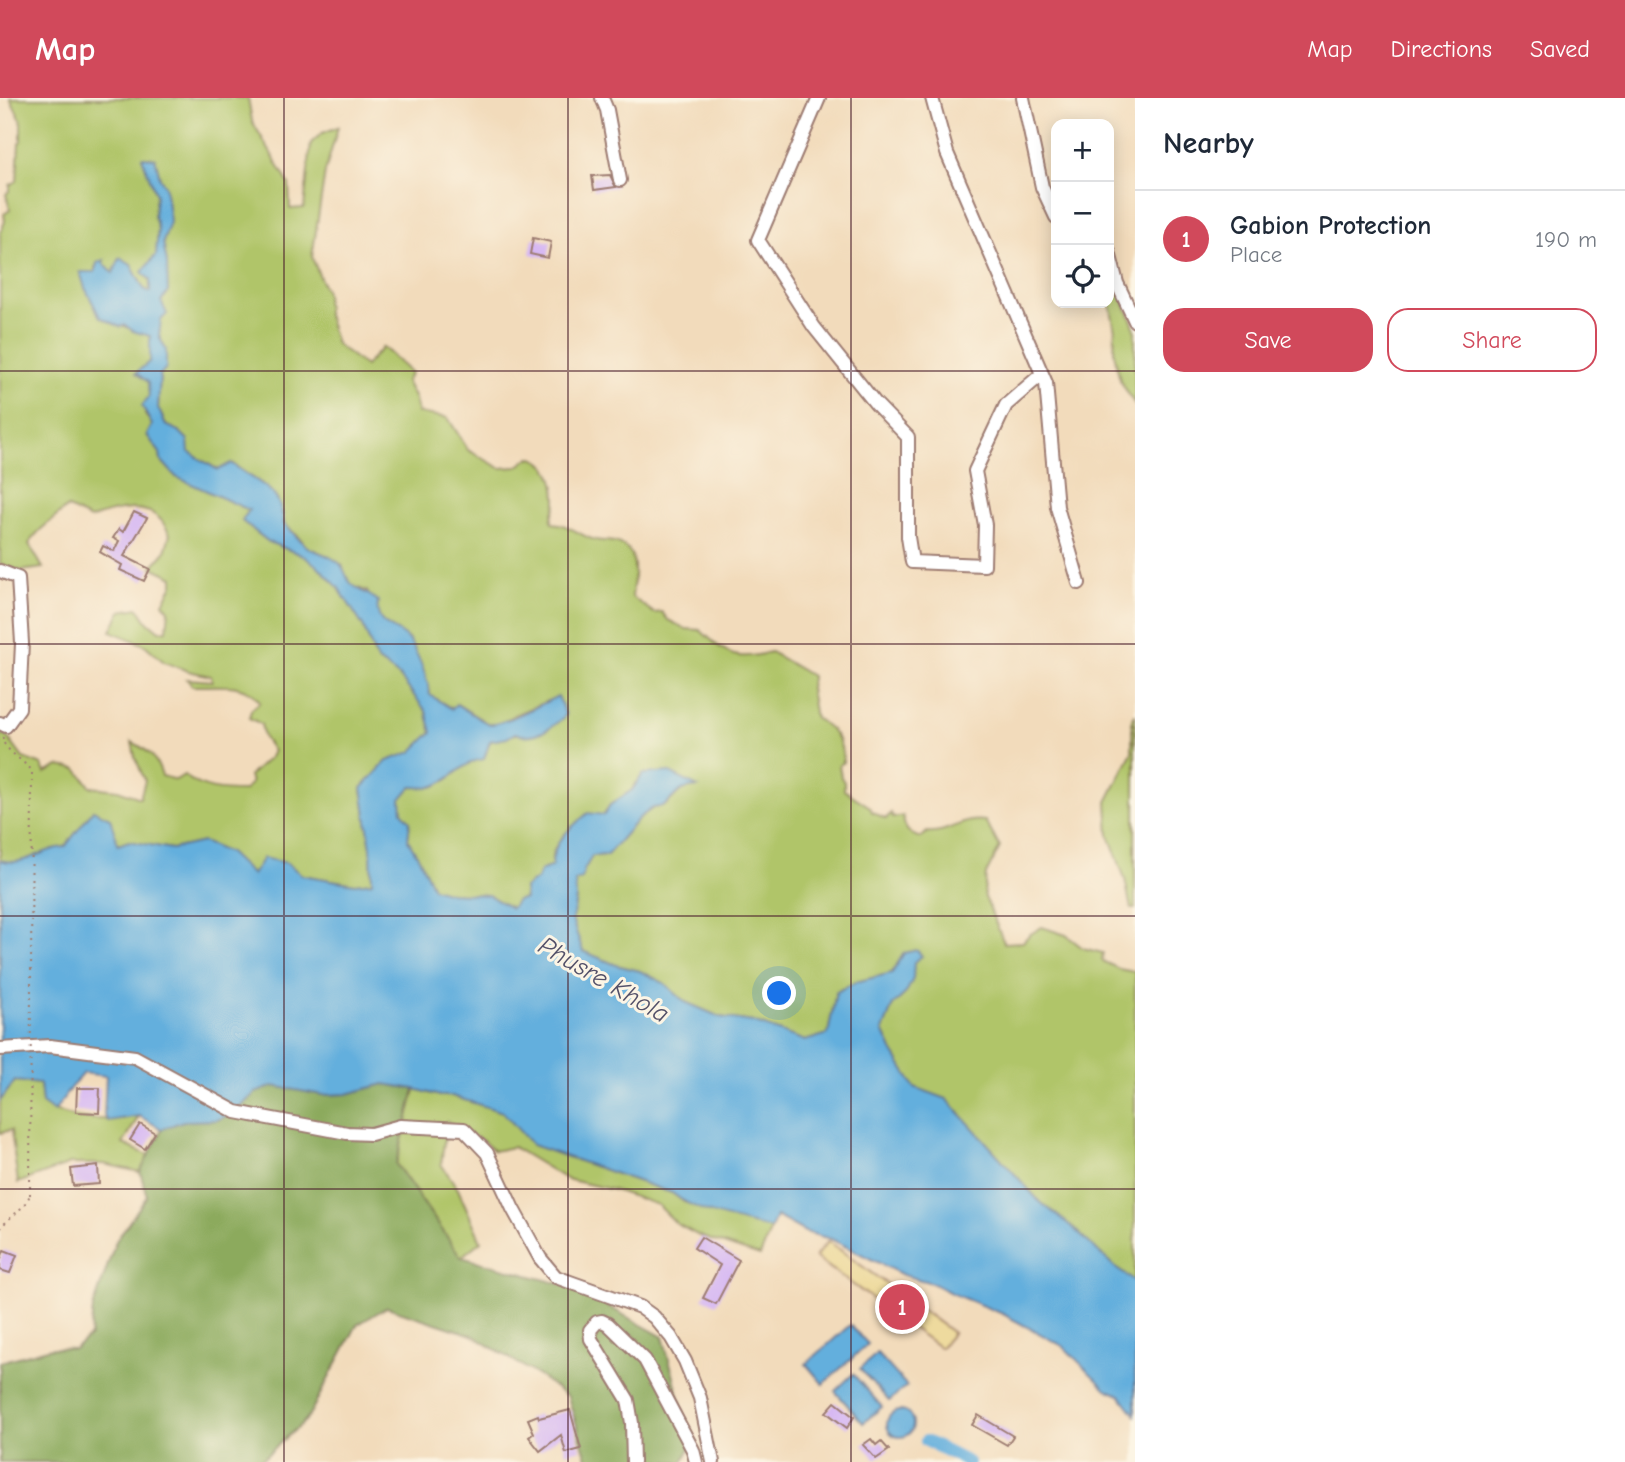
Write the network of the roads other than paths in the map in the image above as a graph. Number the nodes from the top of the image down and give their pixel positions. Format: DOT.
graph roads {
  1 [pos="602,98"];
  2 [pos="819,98"];
  3 [pos="932,98"];
  4 [pos="1023,98"];
  5 [pos="620,180"];
  6 [pos="1051,206"];
  7 [pos="1114,271"];
  8 [pos="1135,321"];
  9 [pos="1042,374"];
  10 [pos="0,570"];
  11 [pos="1079,583"];
  12 [pos="3,725"];
  13 [pos="0,1049"];
  14 [pos="633,1462"];
  15 [pos="696,1462"];
  16 [pos="713,1462"];
  1 -- 5 [label="street"];
  2 -- 9 [label="street"];
  3 -- 9 [label="street"];
  4 -- 6 [label="street"];
  7 -- 8 [label="street"];
  9 -- 11 [label="street"];
  10 -- 12 [label="street"];
  13 -- 16 [label="street"];
  14 -- 15 [label="street"];
}
